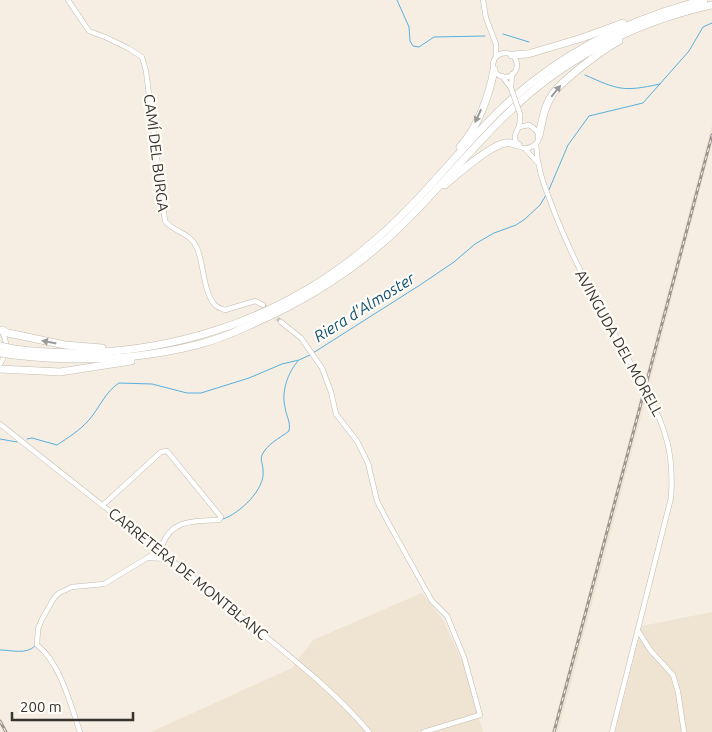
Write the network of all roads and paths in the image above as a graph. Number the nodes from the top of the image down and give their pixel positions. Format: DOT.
graph roads {
  1 [pos="68,0"];
  2 [pos="482,0"];
  3 [pos="704,0"];
  4 [pos="681,6"];
  5 [pos="712,6"];
  6 [pos="496,44"];
  7 [pos="509,54"];
  8 [pos="496,57"];
  9 [pos="494,70"];
  10 [pos="512,74"];
  11 [pos="502,76"];
  12 [pos="511,88"];
  13 [pos="520,114"];
  14 [pos="529,125"];
  15 [pos="519,127"];
  16 [pos="539,136"];
  17 [pos="536,144"];
  18 [pos="521,147"];
  19 [pos="537,162"];
  20 [pos="371,249"];
  21 [pos="263,305"];
  22 [pos="281,322"];
  23 [pos="1,329"];
  24 [pos="201,336"];
  25 [pos="198,345"];
  26 [pos="0,346"];
  27 [pos="14,352"];
  28 [pos="0,353"];
  29 [pos="0,364"];
  30 [pos="0,370"];
  31 [pos="0,424"];
  32 [pos="103,505"];
  33 [pos="162,546"];
  34 [pos="157,552"];
  35 [pos="147,558"];
  36 [pos="170,559"];
  37 [pos="638,630"];
  38 [pos="80,732"];
  39 [pos="370,732"];
  40 [pos="424,732"];
  41 [pos="612,732"];
  42 [pos="684,732"];
  1 -- 21 [label="street, CAMÍ DEL BURGA"];
  2 -- 6 [label="street"];
  3 -- 4 [label="highway"];
  4 -- 7 [label="highway"];
  4 -- 20 [label="highway"];
  16 -- 5 [label="highway, one-way"];
  5 -- 20 [label="highway"];
  6 -- 7 [label="street"];
  6 -- 8 [label="street"];
  7 -- 8 [label="street"];
  7 -- 10 [label="street"];
  8 -- 9 [label="street"];
  9 -- 11 [label="street"];
  9 -- 20 [label="highway, one-way"];
  10 -- 11 [label="street"];
  10 -- 12 [label="street"];
  11 -- 12 [label="street"];
  12 -- 13 [label="street, bridge"];
  13 -- 14 [label="street"];
  13 -- 15 [label="street"];
  14 -- 15 [label="street"];
  14 -- 16 [label="street"];
  15 -- 18 [label="street"];
  16 -- 17 [label="street"];
  17 -- 18 [label="street"];
  17 -- 19 [label="street, AVINGUDA DEL MORELL"];
  18 -- 19 [label="street, AVINGUDA DEL MORELL"];
  18 -- 20 [label="highway"];
  19 -- 37 [label="street, AVINGUDA DEL MORELL, bridge"];
  20 -- 24 [label="highway"];
  20 -- 25 [label="highway"];
  22 -- 40 [label="street"];
  24 -- 23 [label="highway, one-way"];
  23 -- 29 [label="street"];
  24 -- 27 [label="highway"];
  25 -- 27 [label="highway"];
  25 -- 30 [label="highway"];
  26 -- 27 [label="highway, bridge"];
  27 -- 28 [label="highway, bridge"];
  31 -- 32 [label="street, CARRETERA DE MONTBLANC"];
  32 -- 33 [label="street"];
  32 -- 36 [label="street, CARRETERA DE MONTBLANC"];
  34 -- 35 [label="street"];
  35 -- 36 [label="street"];
  35 -- 38 [label="street"];
  36 -- 39 [label="street, CARRETERA DE MONTBLANC"];
  37 -- 41 [label="street, AVINGUDA DEL MORELL"];
  37 -- 42 [label="street"];
}
